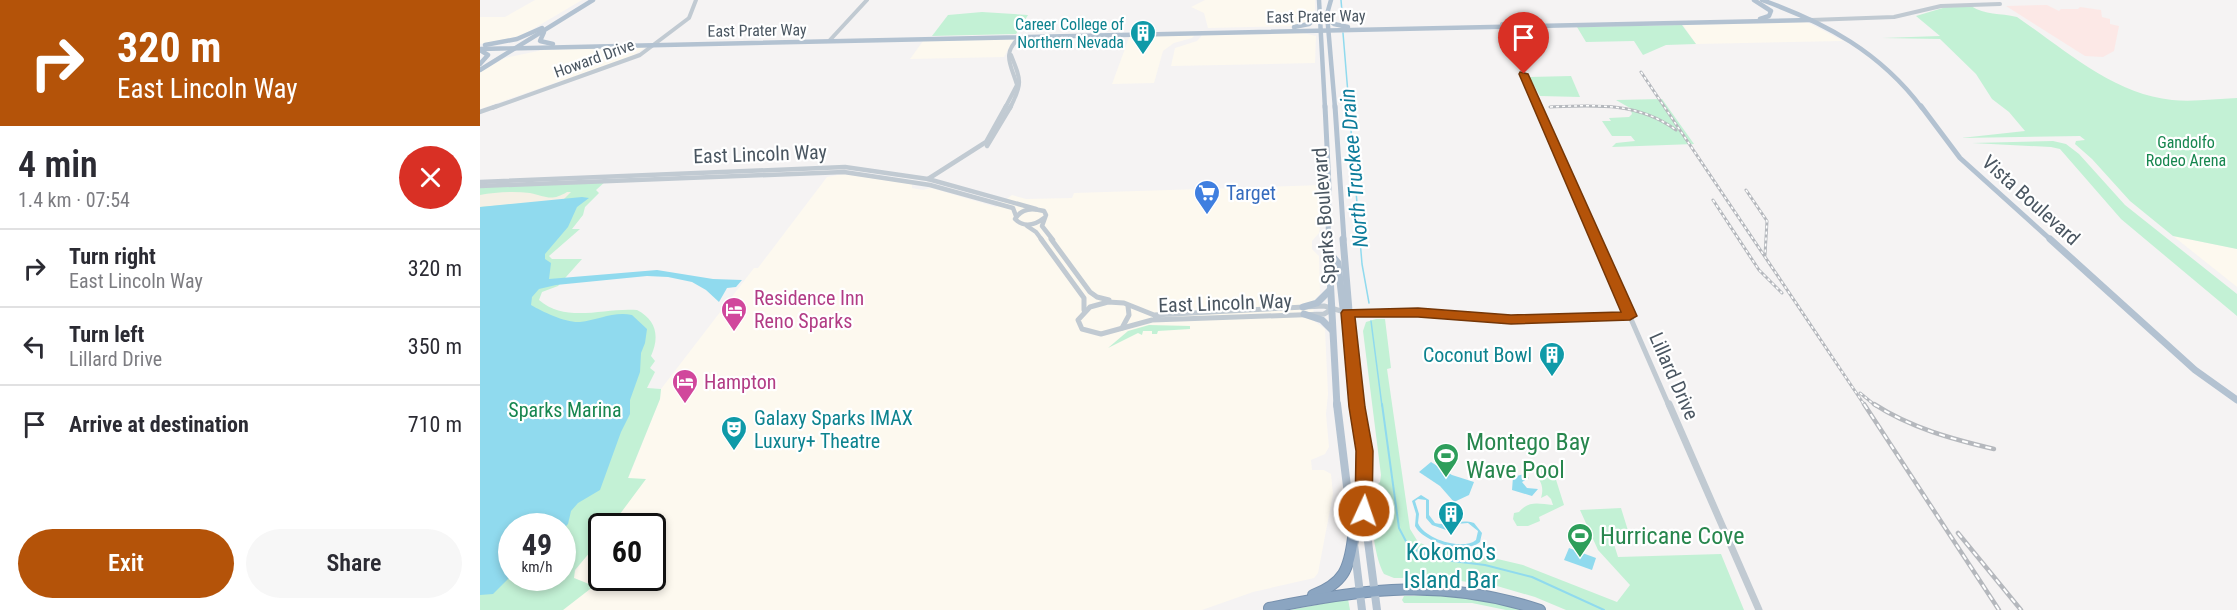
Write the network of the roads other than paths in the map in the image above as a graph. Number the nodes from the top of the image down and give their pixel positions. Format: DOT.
graph roads {
  1 [pos="587,0"];
  2 [pos="593,0"];
  3 [pos="696,0"];
  4 [pos="867,0"];
  5 [pos="1319,0"];
  6 [pos="1331,0"];
  7 [pos="1754,0"];
  8 [pos="1762,0"];
  9 [pos="1994,0"];
  10 [pos="1320,14"];
  11 [pos="1327,19"];
  12 [pos="1752,20"];
  13 [pos="1811,20"];
  14 [pos="555,24"];
  15 [pos="1502,26"];
  16 [pos="542,28"];
  17 [pos="1280,28"];
  18 [pos="1349,28"];
  19 [pos="1321,29"];
  20 [pos="1328,29"];
  21 [pos="1290,31"];
  22 [pos="1020,35"];
  23 [pos="830,40"];
  24 [pos="1321,40"];
  25 [pos="1329,42"];
  26 [pos="656,44"];
  27 [pos="586,46"];
  28 [pos="514,47"];
  29 [pos="480,48"];
  30 [pos="1322,54"];
  31 [pos="480,67"];
  32 [pos="1331,71"];
  33 [pos="480,112"];
  34 [pos="1327,130"];
  35 [pos="928,179"];
  36 [pos="1340,182"];
  37 [pos="922,183"];
  38 [pos="480,184"];
  39 [pos="1035,208"];
  40 [pos="1016,216"];
  41 [pos="1044,219"];
  42 [pos="1026,225"];
  43 [pos="1328,250"];
  44 [pos="1330,290"];
  45 [pos="1112,301"];
  46 [pos="1128,306"];
  47 [pos="1331,310"];
  48 [pos="1083,311"];
  49 [pos="1303,311"];
  50 [pos="1348,313"];
  51 [pos="1630,316"];
  52 [pos="1120,329"];
  53 [pos="1333,332"];
  54 [pos="2237,400"];
  55 [pos="1353,538"];
  56 [pos="1375,591"];
  57 [pos="1360,592"];
  58 [pos="1266,609"];
  59 [pos="1362,610"];
  60 [pos="1377,610"];
  61 [pos="1540,610"];
  62 [pos="1759,610"];
  1 -- 16 [label="main road"];
  2 -- 14 [label="main road"];
  3 -- 26 [label="street, Howard Drive"];
  4 -- 23 [label="street"];
  5 -- 10 [label="main road, Sparks Boulevard"];
  6 -- 11 [label="main road, Sparks Boulevard"];
  7 -- 12 [label="main road"];
  7 -- 13 [label="main road, Vista Boulevard"];
  8 -- 13 [label="main road, Vista Boulevard"];
  9 -- 13 [label="street, East Prater Way"];
  10 -- 17 [label="main road"];
  10 -- 19 [label="main road, Sparks Boulevard"];
  11 -- 18 [label="main road"];
  11 -- 20 [label="main road, Sparks Boulevard"];
  12 -- 13 [label="main road, East Prater Way"];
  12 -- 15 [label="main road, East Prater Way"];
  13 -- 15 [label="main road, East Prater Way"];
  13 -- 54 [label="main road, Vista Boulevard"];
  14 -- 27 [label="main road"];
  14 -- 28 [label="main road"];
  15 -- 18 [label="main road, East Prater Way"];
  15 -- 51 [label="street, Lillard Drive"];
  16 -- 28 [label="main road"];
  16 -- 29 [label="main road"];
  17 -- 19 [label="main road, East Prater Way"];
  17 -- 22 [label="main road, East Prater Way"];
  18 -- 20 [label="main road, East Prater Way"];
  18 -- 25 [label="main road"];
  19 -- 20 [label="main road, East Prater Way"];
  19 -- 21 [label="main road, East Prater Way"];
  19 -- 24 [label="main road, Sparks Boulevard"];
  20 -- 25 [label="main road, Sparks Boulevard"];
  21 -- 22 [label="main road, East Prater Way"];
  21 -- 24 [label="main road"];
  22 -- 23 [label="main road, East Prater Way"];
  22 -- 35 [label="street"];
  23 -- 26 [label="main road, East Prater Way"];
  24 -- 30 [label="main road, Sparks Boulevard"];
  25 -- 32 [label="main road, Sparks Boulevard"];
  26 -- 27 [label="main road, East Prater Way"];
  26 -- 33 [label="street, Howard Drive"];
  27 -- 28 [label="main road, East Prater Way"];
  27 -- 31 [label="main road"];
  28 -- 29 [label="main road, East Prater Way"];
  28 -- 31 [label="main road"];
  29 -- 31 [label="main road"];
  30 -- 32 [label="main road"];
  30 -- 34 [label="main road, Sparks Boulevard"];
  32 -- 36 [label="main road, Sparks Boulevard"];
  34 -- 36 [label="main road"];
  34 -- 43 [label="main road, Sparks Boulevard"];
  35 -- 37 [label="street"];
  35 -- 38 [label="street, East Lincoln Way"];
  35 -- 39 [label="street, East Lincoln Way"];
  36 -- 50 [label="main road, Sparks Boulevard"];
  37 -- 38 [label="street, East Lincoln Way"];
  37 -- 40 [label="street, East Lincoln Way"];
  39 -- 40 [label="street"];
  39 -- 41 [label="street"];
  40 -- 42 [label="street"];
  41 -- 42 [label="street"];
  41 -- 45 [label="street"];
  42 -- 48 [label="street"];
  43 -- 44 [label="main road, Sparks Boulevard"];
  43 -- 50 [label="main road"];
  44 -- 47 [label="main road, Sparks Boulevard"];
  44 -- 49 [label="main road"];
  45 -- 46 [label="street"];
  45 -- 48 [label="street"];
  46 -- 49 [label="street, East Lincoln Way"];
  46 -- 52 [label="street"];
  47 -- 49 [label="street, East Lincoln Way"];
  47 -- 50 [label="street, East Lincoln Way"];
  47 -- 53 [label="main road, Sparks Boulevard"];
  48 -- 52 [label="street"];
  49 -- 52 [label="street, East Lincoln Way"];
  49 -- 53 [label="main road"];
  50 -- 51 [label="street, East Lincoln Way"];
  50 -- 56 [label="main road, Sparks Boulevard"];
  51 -- 62 [label="street, Lillard Drive"];
  53 -- 55 [label="main road, Sparks Boulevard"];
  55 -- 57 [label="main road, Sparks Boulevard"];
  55 -- 58 [label="highway"];
  56 -- 57 [label="highway"];
  56 -- 60 [label="main road, Sparks Boulevard"];
  56 -- 61 [label="highway"];
  57 -- 58 [label="highway"];
  57 -- 59 [label="main road, Sparks Boulevard"];
}
